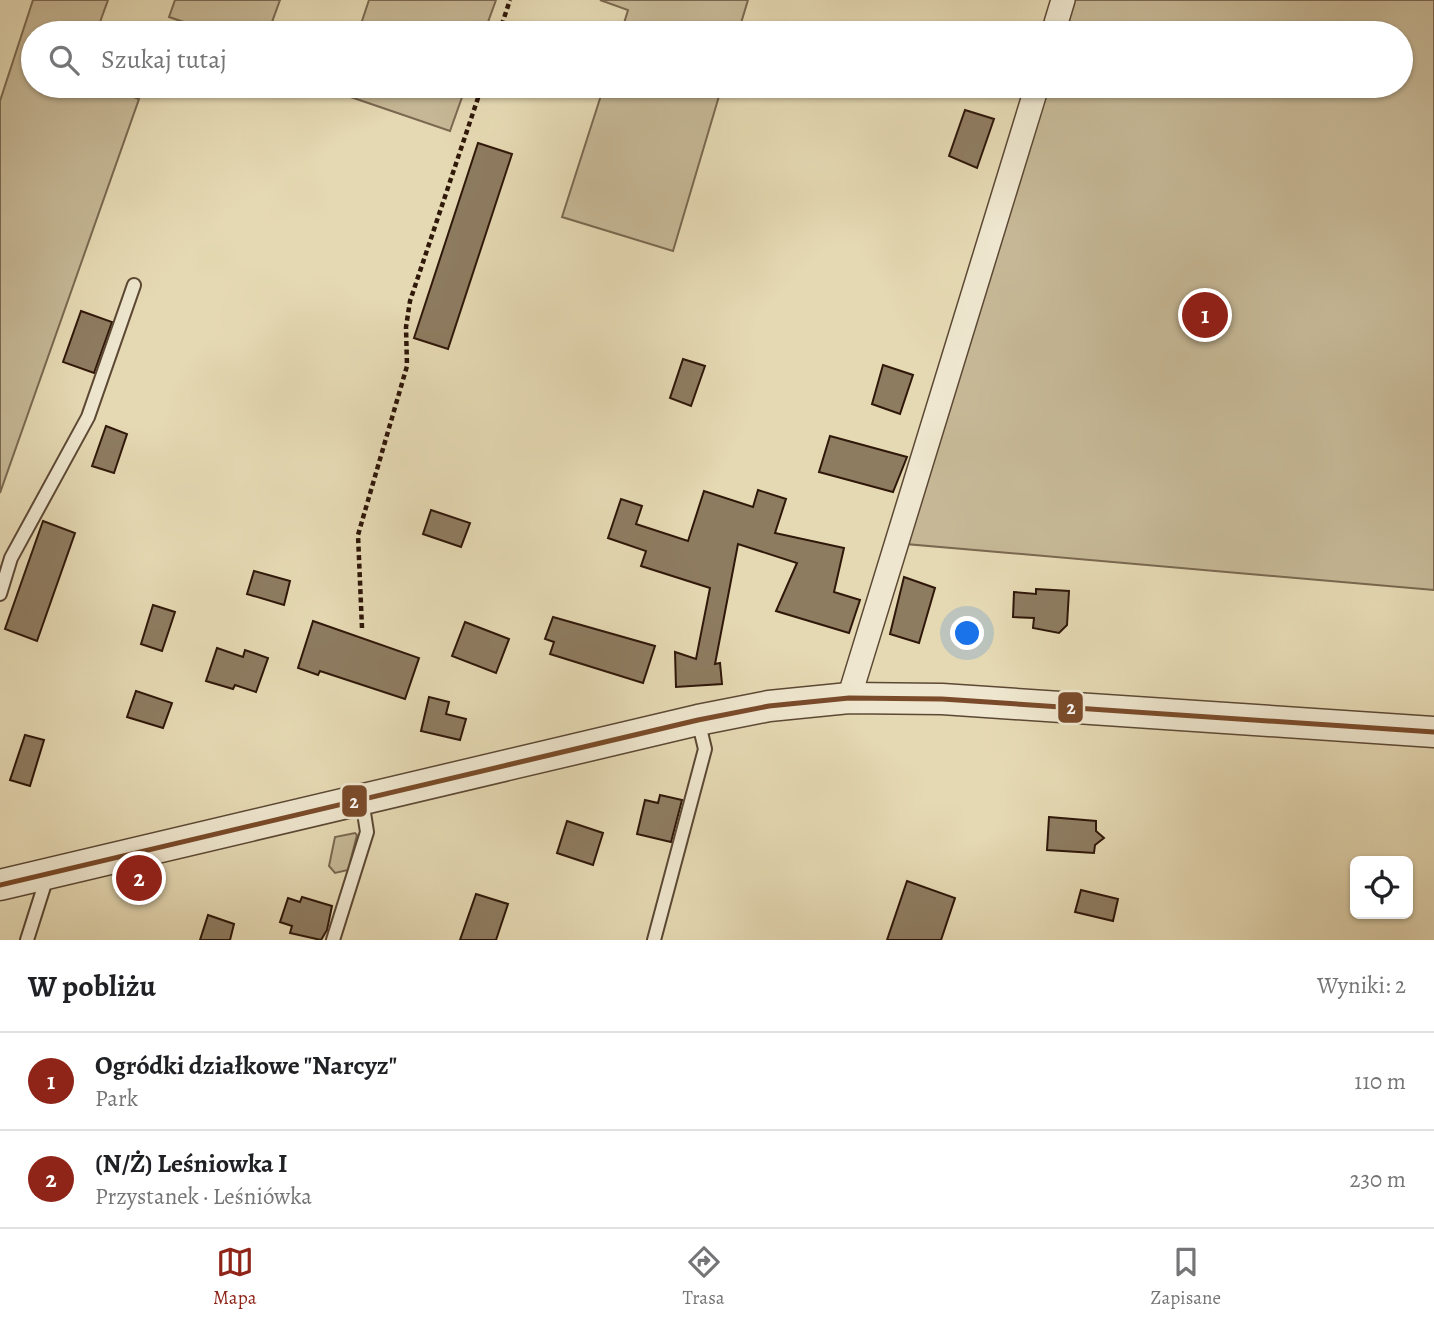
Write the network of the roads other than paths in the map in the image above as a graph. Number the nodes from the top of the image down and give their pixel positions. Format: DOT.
graph roads {
  1 [pos="1063,0"];
  2 [pos="1057,21"];
  3 [pos="1033,98"];
  4 [pos="134,285"];
  5 [pos="0,594"];
  6 [pos="849,698"];
  7 [pos="698,719"];
  8 [pos="1434,732"];
  9 [pos="362,800"];
  10 [pos="48,874"];
  11 [pos="0,885"];
  12 [pos="27,940"];
  13 [pos="333,940"];
  14 [pos="654,940"];
  1 -- 2 [label="street"];
  3 -- 6 [label="street"];
  4 -- 5 [label="lane"];
  6 -- 7 [label="street"];
  6 -- 8 [label="street"];
  7 -- 9 [label="street"];
  7 -- 14 [label="lane"];
  9 -- 10 [label="street"];
  9 -- 13 [label="lane"];
  10 -- 11 [label="street"];
  10 -- 12 [label="lane"];
}
